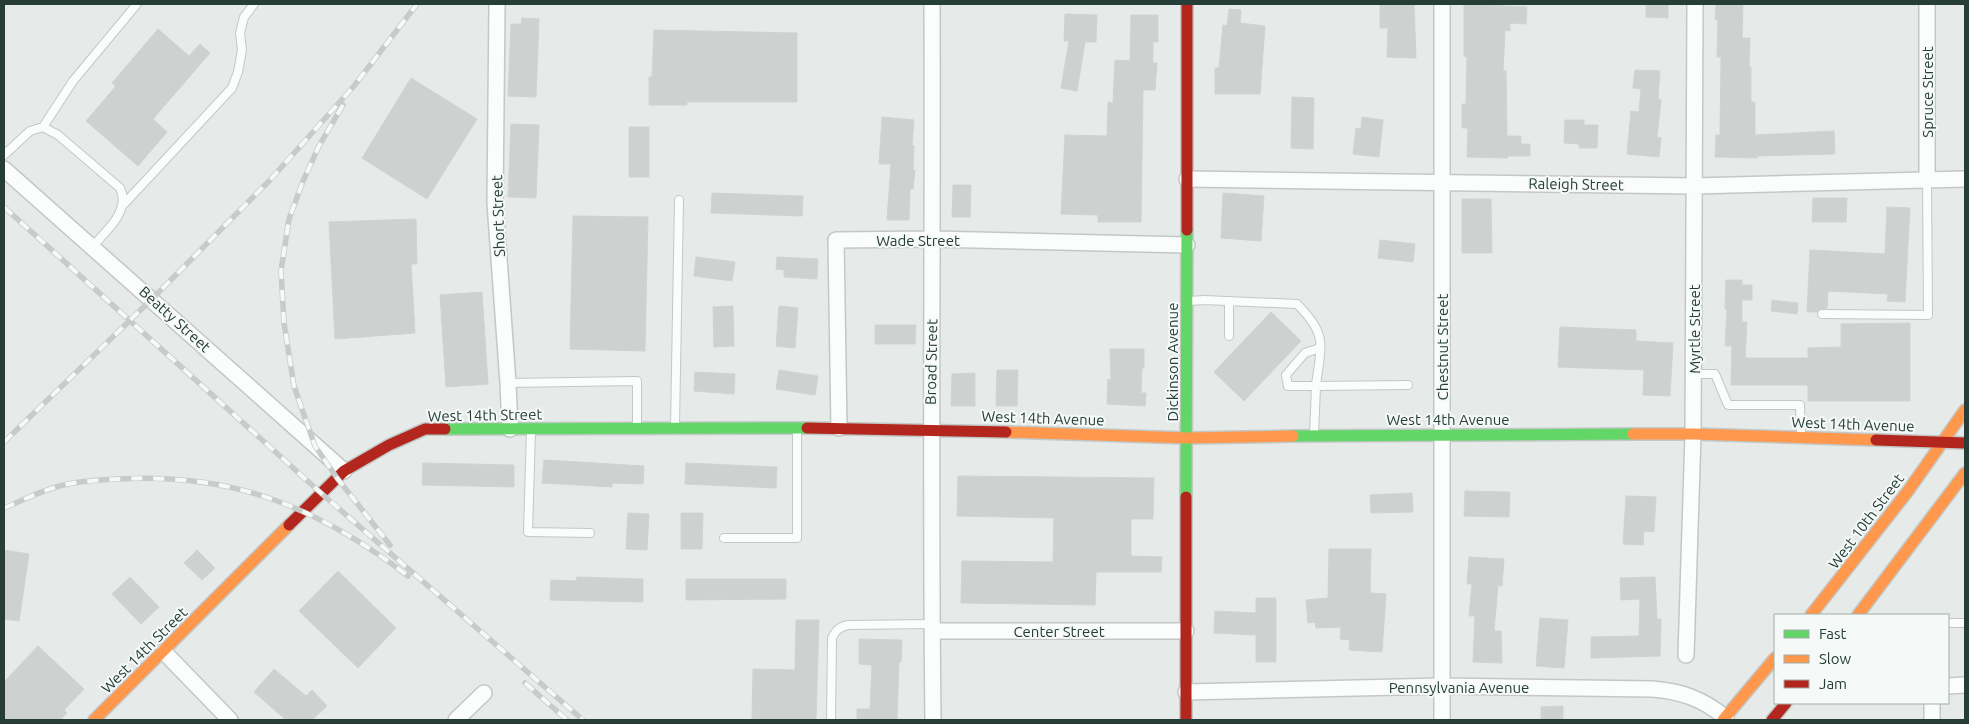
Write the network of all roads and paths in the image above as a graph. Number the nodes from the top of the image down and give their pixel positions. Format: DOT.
graph roads {
  1 [pos="137,4"];
  2 [pos="254,4"];
  3 [pos="497,4"];
  4 [pos="932,4"];
  5 [pos="1187,4"];
  6 [pos="1442,4"];
  7 [pos="1695,4"];
  8 [pos="1927,4"];
  9 [pos="43,126"];
  10 [pos="4,155"];
  11 [pos="4,169"];
  12 [pos="1187,179"];
  13 [pos="1965,179"];
  14 [pos="1927,180"];
  15 [pos="1441,183"];
  16 [pos="1695,186"];
  17 [pos="679,200"];
  18 [pos="124,204"];
  19 [pos="933,239"];
  20 [pos="1187,245"];
  21 [pos="92,247"];
  22 [pos="1187,301"];
  23 [pos="1229,301"];
  24 [pos="1822,314"];
  25 [pos="1228,336"];
  26 [pos="1320,348"];
  27 [pos="1694,374"];
  28 [pos="508,383"];
  29 [pos="1408,385"];
  30 [pos="1316,386"];
  31 [pos="1965,410"];
  32 [pos="637,428"];
  33 [pos="675,428"];
  34 [pos="797,428"];
  35 [pos="839,428"];
  36 [pos="510,429"];
  37 [pos="531,429"];
  38 [pos="930,429"];
  39 [pos="1442,434"];
  40 [pos="1693,434"];
  41 [pos="1314,435"];
  42 [pos="1186,438"];
  43 [pos="1801,438"];
  44 [pos="1943,443"];
  45 [pos="1965,443"];
  46 [pos="344,471"];
  47 [pos="1965,473"];
  48 [pos="590,533"];
  49 [pos="724,538"];
  50 [pos="1812,614"];
  51 [pos="1859,614"];
  52 [pos="1949,623"];
  53 [pos="1965,623"];
  54 [pos="932,628"];
  55 [pos="1186,631"];
  56 [pos="164,652"];
  57 [pos="1686,655"];
  58 [pos="1774,659"];
  59 [pos="1965,685"];
  60 [pos="1442,686"];
  61 [pos="1949,686"];
  62 [pos="1186,692"];
  63 [pos="484,693"];
  64 [pos="1785,704"];
  65 [pos="1932,704"];
  66 [pos="1724,719"];
  67 [pos="94,720"];
  68 [pos="230,720"];
  69 [pos="456,720"];
  70 [pos="831,720"];
  71 [pos="933,720"];
  72 [pos="1186,720"];
  73 [pos="1442,720"];
  74 [pos="1772,720"];
  75 [pos="1932,720"];
  1 -- 9 [label="lane"];
  2 -- 18 [label="lane"];
  3 -- 28 [label="street, Short Street"];
  4 -- 19 [label="street, Broad Street"];
  5 -- 12 [label="main road, Dickinson Avenue"];
  6 -- 15 [label="street, Chestnut Street"];
  7 -- 16 [label="street, Myrtle Street"];
  8 -- 14 [label="street, Spruce Street"];
  9 -- 10 [label="lane"];
  9 -- 18 [label="lane"];
  11 -- 21 [label="street, Beatty Street"];
  12 -- 15 [label="street, Raleigh Street"];
  12 -- 20 [label="main road, Dickinson Avenue"];
  13 -- 14 [label="street, Raleigh Street"];
  14 -- 16 [label="street, Raleigh Street"];
  14 -- 24 [label="lane"];
  15 -- 16 [label="street, Raleigh Street"];
  15 -- 39 [label="street, Chestnut Street"];
  16 -- 27 [label="street, Myrtle Street"];
  17 -- 33 [label="lane"];
  18 -- 21 [label="lane"];
  19 -- 20 [label="street, Wade Street"];
  19 -- 35 [label="street, Wade Street"];
  19 -- 38 [label="street, Broad Street"];
  20 -- 22 [label="main road, Dickinson Avenue"];
  21 -- 46 [label="street, Beatty Street"];
  22 -- 23 [label="lane"];
  22 -- 42 [label="main road, Dickinson Avenue"];
  23 -- 25 [label="lane"];
  23 -- 26 [label="lane"];
  26 -- 30 [label="lane"];
  26 -- 30 [label="lane"];
  27 -- 40 [label="street, Myrtle Street"];
  27 -- 43 [label="lane"];
  28 -- 32 [label="lane"];
  28 -- 36 [label="street, Short Street"];
  29 -- 30 [label="lane"];
  30 -- 41 [label="lane"];
  31 -- 44 [label="main road, West 10th Street"];
  32 -- 33 [label="main road, West 14th Street"];
  32 -- 37 [label="main road, West 14th Street"];
  33 -- 34 [label="main road, West 14th Street"];
  34 -- 35 [label="main road, West 14th Street"];
  34 -- 49 [label="lane"];
  35 -- 38 [label="main road, West 14th Street"];
  36 -- 37 [label="main road, West 14th Street"];
  36 -- 46 [label="main road, West 14th Street"];
  37 -- 48 [label="lane"];
  38 -- 42 [label="main road, West 14th Avenue"];
  38 -- 54 [label="street, Broad Street"];
  39 -- 40 [label="main road, West 14th Avenue"];
  39 -- 41 [label="main road, West 14th Avenue"];
  39 -- 60 [label="street, Chestnut Street"];
  40 -- 43 [label="main road, West 14th Avenue"];
  40 -- 57 [label="street, Myrtle Street"];
  41 -- 42 [label="main road, West 14th Avenue"];
  42 -- 55 [label="main road, Dickinson Avenue"];
  43 -- 44 [label="main road, West 14th Avenue"];
  44 -- 45 [label="main road, West 14th Avenue"];
  44 -- 50 [label="main road, West 10th Street"];
  46 -- 56 [label="main road, West 14th Street"];
  47 -- 51 [label="main road"];
  52 -- 53 [label="lane"];
  54 -- 55 [label="street, Center Street"];
  54 -- 70 [label="lane"];
  54 -- 71 [label="street, Broad Street"];
  55 -- 62 [label="main road, Dickinson Avenue"];
  56 -- 67 [label="main road, West 14th Street"];
  56 -- 68 [label="street"];
  58 -- 66 [label="main road"];
  59 -- 61 [label="street"];
  60 -- 62 [label="street, Pennsylvania Avenue"];
  60 -- 66 [label="street, Pennsylvania Avenue"];
  60 -- 73 [label="street, Chestnut Street"];
  62 -- 72 [label="main road, Dickinson Avenue"];
  63 -- 69 [label="street"];
  64 -- 74 [label="main road"];
  65 -- 75 [label="street"];
}
